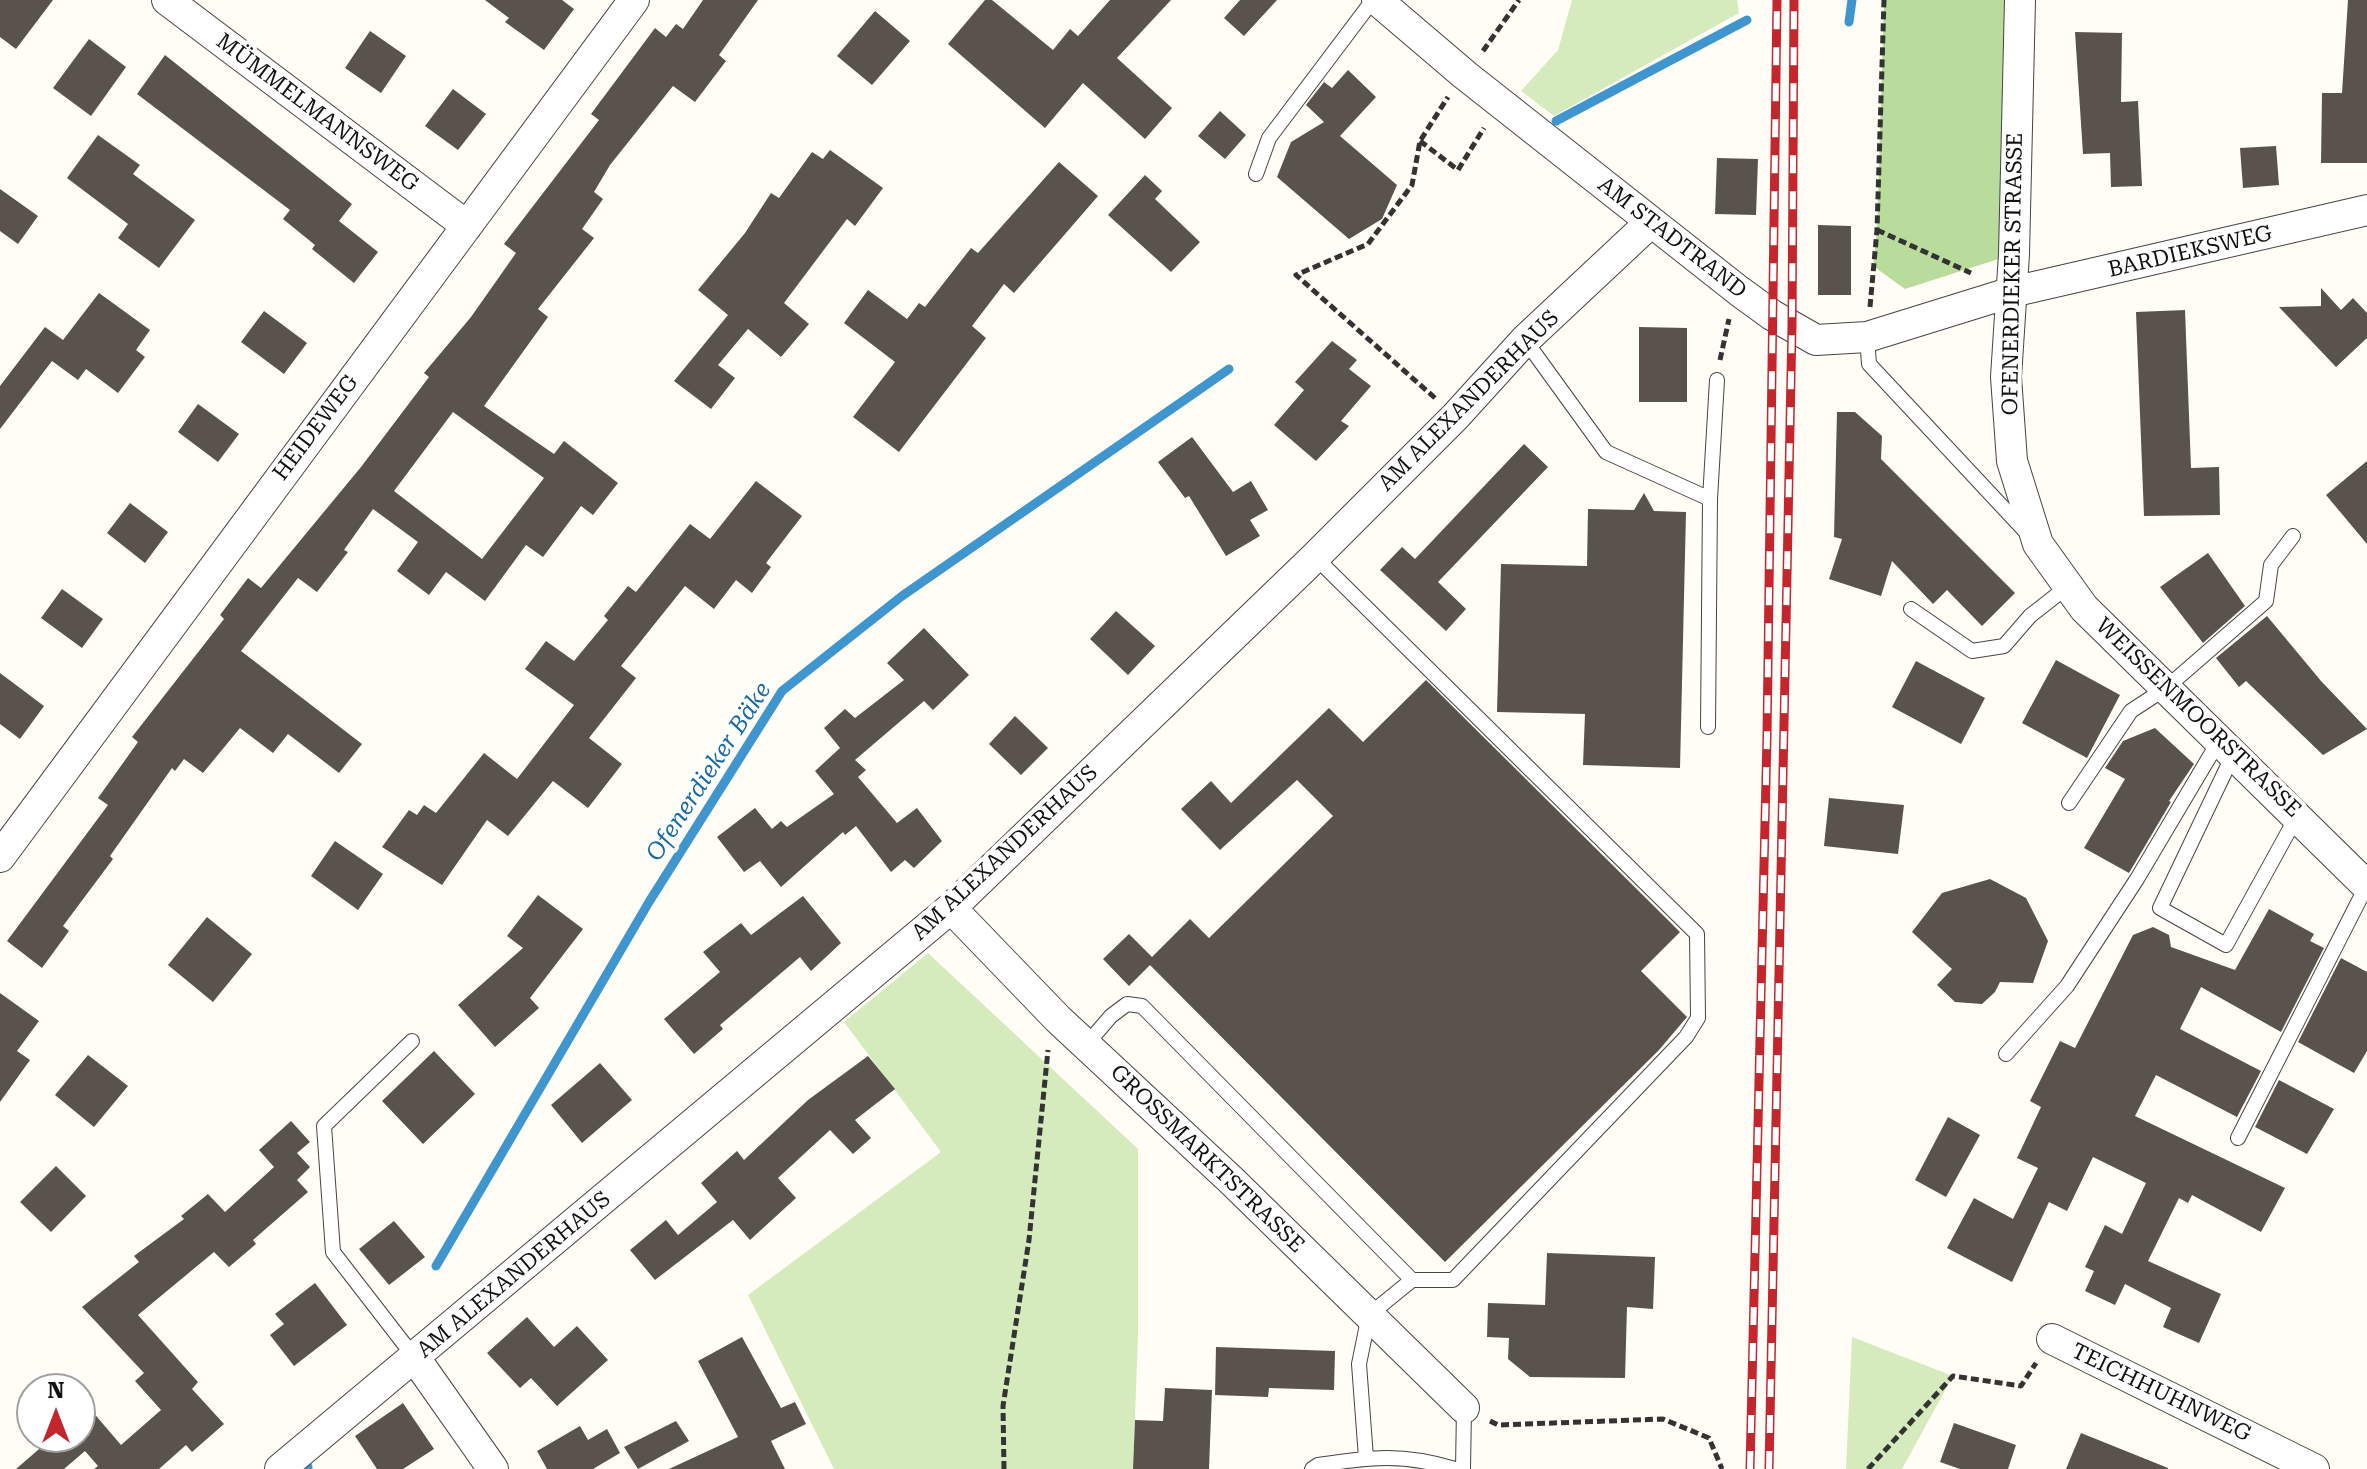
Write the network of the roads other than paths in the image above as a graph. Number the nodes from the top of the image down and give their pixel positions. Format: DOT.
graph roads {
  1 [pos="167,0"];
  2 [pos="634,0"];
  3 [pos="1375,0"];
  4 [pos="2020,0"];
  5 [pos="1256,174"];
  6 [pos="2367,210"];
  7 [pos="1651,222"];
  8 [pos="467,226"];
  9 [pos="2012,292"];
  10 [pos="1525,340"];
  11 [pos="1868,350"];
  12 [pos="1717,380"];
  13 [pos="1710,499"];
  14 [pos="2293,536"];
  15 [pos="2038,544"];
  16 [pos="1315,557"];
  17 [pos="2067,587"];
  18 [pos="1911,609"];
  19 [pos="2166,688"];
  20 [pos="1708,727"];
  21 [pos="2228,746"];
  22 [pos="2069,803"];
  23 [pos="2298,815"];
  24 [pos="0,857"];
  25 [pos="2367,886"];
  26 [pos="951,908"];
  27 [pos="412,1041"];
  28 [pos="1086,1045"];
  29 [pos="2006,1054"];
  30 [pos="2238,1138"];
  31 [pos="1412,1280"];
  32 [pos="1369,1315"];
  33 [pos="2052,1339"];
  34 [pos="415,1358"];
  35 [pos="1464,1408"];
  36 [pos="1366,1458"];
  37 [pos="280,1469"];
  38 [pos="493,1469"];
  39 [pos="1312,1469"];
  40 [pos="1455,1469"];
  41 [pos="1463,1469"];
  42 [pos="2314,1469"];
  1 -- 8 [label="street, MÜMMELMANNSWEG"];
  2 -- 8 [label="street, HEIDEWEG"];
  3 -- 5 [label="lane"];
  3 -- 7 [label="street, AM STADTRAND"];
  4 -- 9 [label="street, OFENERDIEKER STRASSE"];
  6 -- 9 [label="street, BARDIEKSWEG"];
  7 -- 10 [label="street, AM ALEXANDERHAUS"];
  7 -- 11 [label="street, AM STADTRAND"];
  8 -- 24 [label="street, HEIDEWEG"];
  9 -- 11 [label="street, AM STADTRAND"];
  9 -- 15 [label="street, OFENERDIEKER STRASSE"];
  10 -- 13 [label="lane"];
  10 -- 16 [label="street, AM ALEXANDERHAUS"];
  11 -- 15 [label="lane"];
  12 -- 13 [label="lane"];
  13 -- 20 [label="lane"];
  14 -- 19 [label="lane"];
  15 -- 17 [label="street, WEISSENMOORSTRASSE"];
  16 -- 26 [label="street, AM ALEXANDERHAUS"];
  16 -- 31 [label="lane"];
  17 -- 18 [label="lane"];
  17 -- 19 [label="street, WEISSENMOORSTRASSE"];
  19 -- 21 [label="street, WEISSENMOORSTRASSE"];
  19 -- 22 [label="lane"];
  21 -- 23 [label="street, WEISSENMOORSTRASSE"];
  21 -- 23 [label="lane"];
  21 -- 29 [label="lane"];
  23 -- 25 [label="street, WEISSENMOORSTRASSE"];
  25 -- 30 [label="lane, WEISSENMOORSTRASSE"];
  26 -- 28 [label="street, GROSSMARKTSTRASSE"];
  26 -- 34 [label="street, AM ALEXANDERHAUS"];
  27 -- 34 [label="lane"];
  28 -- 31 [label="lane"];
  28 -- 32 [label="street, GROSSMARKTSTRASSE"];
  31 -- 32 [label="lane"];
  32 -- 35 [label="street, GROSSMARKTSTRASSE"];
  32 -- 36 [label="lane"];
  33 -- 42 [label="street, TEICHHUHNWEG"];
  34 -- 37 [label="street, AM ALEXANDERHAUS"];
  34 -- 38 [label="street"];
  35 -- 41 [label="lane"];
  36 -- 39 [label="lane"];
  36 -- 40 [label="lane"];
}
